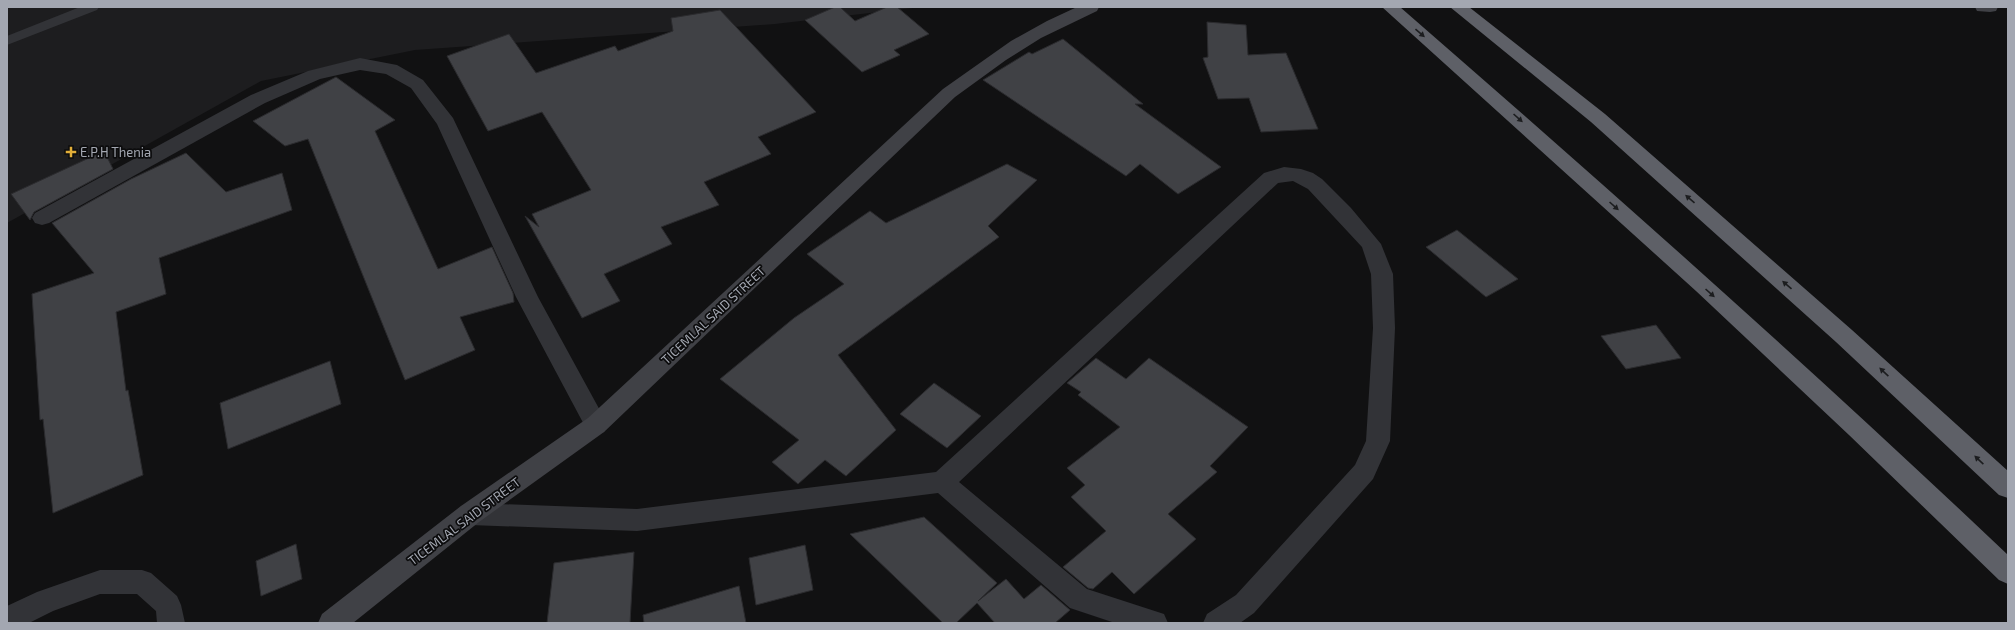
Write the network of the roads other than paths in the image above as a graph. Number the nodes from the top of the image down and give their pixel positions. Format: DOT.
graph roads {
  1 [pos="92,7"];
  2 [pos="1092,7"];
  3 [pos="1390,7"];
  4 [pos="1458,7"];
  5 [pos="1983,7"];
  6 [pos="1990,7"];
  7 [pos="7,41"];
  8 [pos="42,218"];
  9 [pos="596,424"];
  10 [pos="942,482"];
  11 [pos="2008,487"];
  12 [pos="470,514"];
  13 [pos="2008,572"];
  14 [pos="7,620"];
  15 [pos="171,623"];
  16 [pos="332,623"];
  17 [pos="1154,623"];
  18 [pos="1216,623"];
  1 -- 7 [label="lane"];
  2 -- 9 [label="main road, TICEMLAL SAID STREET"];
  3 -- 13 [label="highway, one-way"];
  11 -- 4 [label="highway, one-way"];
  5 -- 6 [label="main road"];
  8 -- 9 [label="street"];
  9 -- 12 [label="main road, TICEMLAL SAID STREET"];
  10 -- 12 [label="street"];
  10 -- 17 [label="street"];
  10 -- 18 [label="street"];
  12 -- 16 [label="main road, TICEMLAL SAID STREET"];
  14 -- 15 [label="street"];
}
